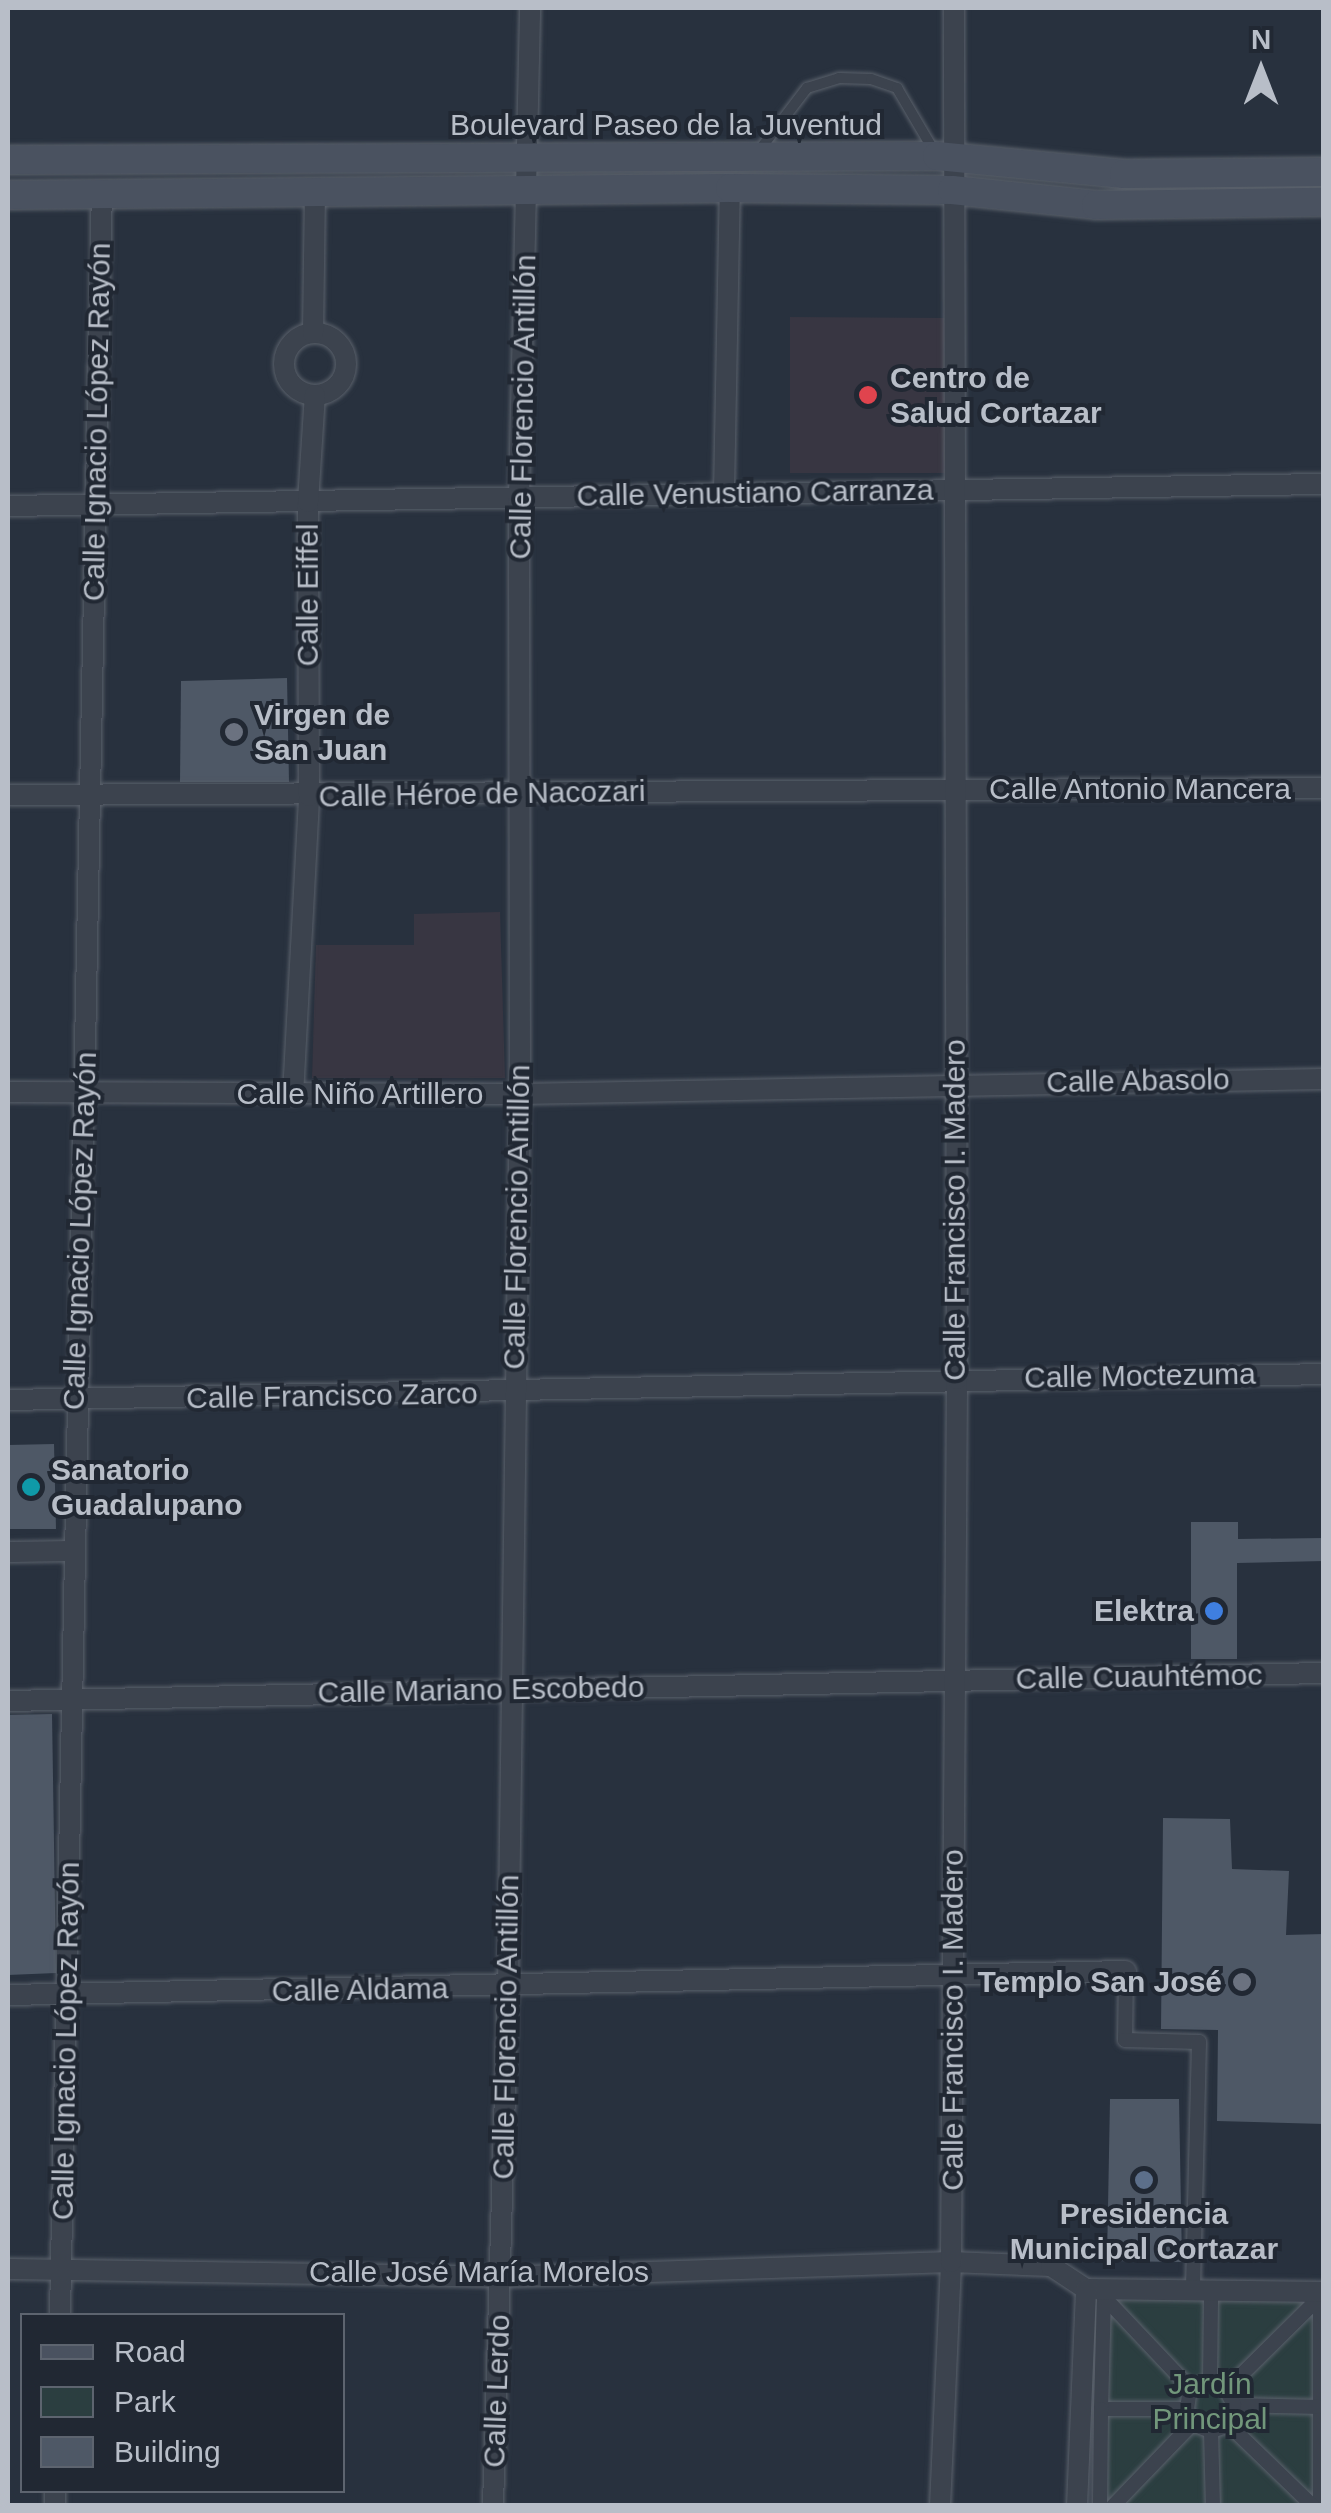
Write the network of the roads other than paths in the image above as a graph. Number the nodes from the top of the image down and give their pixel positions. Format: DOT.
graph roads {
  1 [pos="530,8"];
  2 [pos="954,8"];
  3 [pos="755,156"];
  4 [pos="528,157"];
  5 [pos="945,157"];
  6 [pos="8,160"];
  7 [pos="1324,172"];
  8 [pos="730,188"];
  9 [pos="952,190"];
  10 [pos="527,191"];
  11 [pos="315,192"];
  12 [pos="8,195"];
  13 [pos="102,195"];
  14 [pos="1324,202"];
  15 [pos="313,333"];
  16 [pos="315,396"];
  17 [pos="1324,484"];
  18 [pos="953,489"];
  19 [pos="724,493"];
  20 [pos="518,498"];
  21 [pos="308,502"];
  22 [pos="8,506"];
  23 [pos="95,506"];
  24 [pos="1324,788"];
  25 [pos="957,790"];
  26 [pos="521,793"];
  27 [pos="8,796"];
  28 [pos="91,796"];
  29 [pos="309,796"];
  30 [pos="1324,1078"];
  31 [pos="953,1084"];
  32 [pos="86,1091"];
  33 [pos="8,1092"];
  34 [pos="520,1094"];
  35 [pos="293,1095"];
  36 [pos="1324,1374"];
  37 [pos="957,1379"];
  38 [pos="514,1394"];
  39 [pos="74,1399"];
  40 [pos="8,1400"];
  41 [pos="74,1551"];
  42 [pos="8,1552"];
  43 [pos="1324,1674"];
  44 [pos="954,1680"];
  45 [pos="511,1689"];
  46 [pos="70,1699"];
  47 [pos="8,1701"];
  48 [pos="1126,1970"];
  49 [pos="953,1971"];
  50 [pos="508,1988"];
  51 [pos="70,1994"];
  52 [pos="8,1995"];
  53 [pos="951,2262"];
  54 [pos="62,2268"];
  55 [pos="8,2269"];
  56 [pos="501,2277"];
  57 [pos="1095,2293"];
  58 [pos="1202,2294"];
  59 [pos="1322,2295"];
  60 [pos="60,2313"];
  61 [pos="1210,2381"];
  62 [pos="1230,2387"];
  63 [pos="1190,2388"];
  64 [pos="1234,2406"];
  65 [pos="1320,2407"];
  66 [pos="1187,2408"];
  67 [pos="1101,2409"];
  68 [pos="1192,2424"];
  69 [pos="1229,2425"];
  70 [pos="1211,2431"];
  71 [pos="493,2506"];
  72 [pos="940,2506"];
  73 [pos="1077,2506"];
  74 [pos="1100,2506"];
  75 [pos="1113,2506"];
  76 [pos="1213,2506"];
  77 [pos="1316,2506"];
  1 -- 4 [label="street, Calle Florencio Antillón"];
  2 -- 5 [label="street, Calle Francisco I. Madero"];
  3 -- 4 [label="main road, Boulevard Paseo de la Juventud"];
  3 -- 5 [label="main road, Boulevard Paseo de la Juventud"];
  3 -- 5 [label="lane"];
  4 -- 6 [label="main road, Boulevard Paseo de la Juventud"];
  4 -- 10 [label="street, Calle Florencio Antillón"];
  5 -- 7 [label="main road, Boulevard Paseo de la Juventud"];
  5 -- 9 [label="street, Calle Francisco I. Madero"];
  8 -- 9 [label="main road"];
  8 -- 10 [label="main road"];
  8 -- 19 [label="street"];
  9 -- 14 [label="main road"];
  9 -- 18 [label="street, Calle Francisco I. Madero"];
  10 -- 11 [label="main road"];
  10 -- 20 [label="street, Calle Florencio Antillón"];
  11 -- 13 [label="main road"];
  11 -- 15 [label="street"];
  12 -- 13 [label="main road"];
  13 -- 23 [label="street, Calle Ignacio López Rayón"];
  15 -- 16 [label="street"];
  15 -- 16 [label="street"];
  16 -- 21 [label="street, Calle Eiffel"];
  17 -- 18 [label="street, Calle Venustiano Carranza"];
  18 -- 19 [label="street, Calle Venustiano Carranza"];
  18 -- 25 [label="street, Calle Francisco I. Madero"];
  19 -- 20 [label="street, Calle Venustiano Carranza"];
  20 -- 21 [label="street, Calle Venustiano Carranza"];
  20 -- 26 [label="street, Calle Florencio Antillón"];
  21 -- 23 [label="street, Calle Venustiano Carranza"];
  21 -- 29 [label="street, Calle Eiffel"];
  22 -- 23 [label="street, Calle Venustiano Carranza"];
  23 -- 28 [label="street, Calle Ignacio López Rayón"];
  24 -- 25 [label="street, Calle Antonio Mancera"];
  25 -- 26 [label="street, Calle Héroe de Nacozari"];
  25 -- 31 [label="street, Calle Francisco I. Madero"];
  26 -- 29 [label="street, Calle Héroe de Nacozari"];
  26 -- 34 [label="street, Calle Florencio Antillón"];
  27 -- 28 [label="street, Calle Héroe de Nacozari"];
  28 -- 29 [label="street, Calle Héroe de Nacozari"];
  28 -- 32 [label="street, Calle Ignacio López Rayón"];
  29 -- 35 [label="street, Calle Eiffel"];
  30 -- 31 [label="street, Calle Abasolo"];
  31 -- 34 [label="street, Calle Niño Artillero"];
  31 -- 37 [label="street, Calle Francisco I. Madero"];
  32 -- 33 [label="street, Calle Niño Artillero"];
  32 -- 35 [label="street, Calle Niño Artillero"];
  32 -- 39 [label="street, Calle Ignacio López Rayón"];
  34 -- 35 [label="street, Calle Niño Artillero"];
  34 -- 38 [label="street, Calle Florencio Antillón"];
  36 -- 37 [label="street, Calle Moctezuma"];
  37 -- 38 [label="street, Calle Francisco Zarco"];
  37 -- 44 [label="street, Calle Francisco I. Madero"];
  38 -- 39 [label="street, Calle Francisco Zarco"];
  38 -- 45 [label="street, Calle Florencio Antillón"];
  39 -- 40 [label="street, Calle Francisco Zarco"];
  39 -- 41 [label="street, Calle Ignacio López Rayón"];
  41 -- 42 [label="street"];
  41 -- 46 [label="street, Calle Ignacio López Rayón"];
  43 -- 44 [label="street, Calle Cuauhtémoc"];
  44 -- 45 [label="street, Calle Mariano Escobedo"];
  44 -- 49 [label="street, Calle Francisco I. Madero"];
  45 -- 46 [label="street, Calle Mariano Escobedo"];
  45 -- 50 [label="street, Calle Florencio Antillón"];
  46 -- 47 [label="street, Calle Mariano Escobedo"];
  46 -- 51 [label="street, Calle Ignacio López Rayón"];
  48 -- 49 [label="street, Calle Aldama"];
  48 -- 58 [label="street"];
  49 -- 50 [label="street, Calle Aldama"];
  49 -- 53 [label="street, Calle Francisco I. Madero"];
  50 -- 51 [label="street, Calle Aldama"];
  50 -- 56 [label="street, Calle Florencio Antillón"];
  51 -- 52 [label="street, Calle Aldama"];
  51 -- 54 [label="street, Calle Ignacio López Rayón"];
  53 -- 56 [label="street, Calle José María Morelos"];
  53 -- 57 [label="street, Calle José María Morelos"];
  53 -- 72 [label="street, Calle Francisco I. Madero"];
  54 -- 55 [label="street, Calle José María Morelos"];
  54 -- 56 [label="street, Calle José María Morelos"];
  54 -- 60 [label="street, Calle Ignacio López Rayón"];
  56 -- 71 [label="street, Calle Lerdo"];
  57 -- 58 [label="street"];
  57 -- 63 [label="street"];
  57 -- 67 [label="street"];
  57 -- 73 [label="street"];
  58 -- 59 [label="street"];
  58 -- 61 [label="street"];
  59 -- 62 [label="street"];
  59 -- 65 [label="street"];
  61 -- 62 [label="street"];
  61 -- 63 [label="street"];
  62 -- 64 [label="street"];
  63 -- 66 [label="street"];
  64 -- 65 [label="street"];
  64 -- 69 [label="street"];
  65 -- 77 [label="street"];
  66 -- 67 [label="street"];
  66 -- 68 [label="street"];
  67 -- 74 [label="street"];
  68 -- 70 [label="street"];
  68 -- 75 [label="street"];
  69 -- 70 [label="street"];
  69 -- 77 [label="street"];
  70 -- 76 [label="street"];
}
